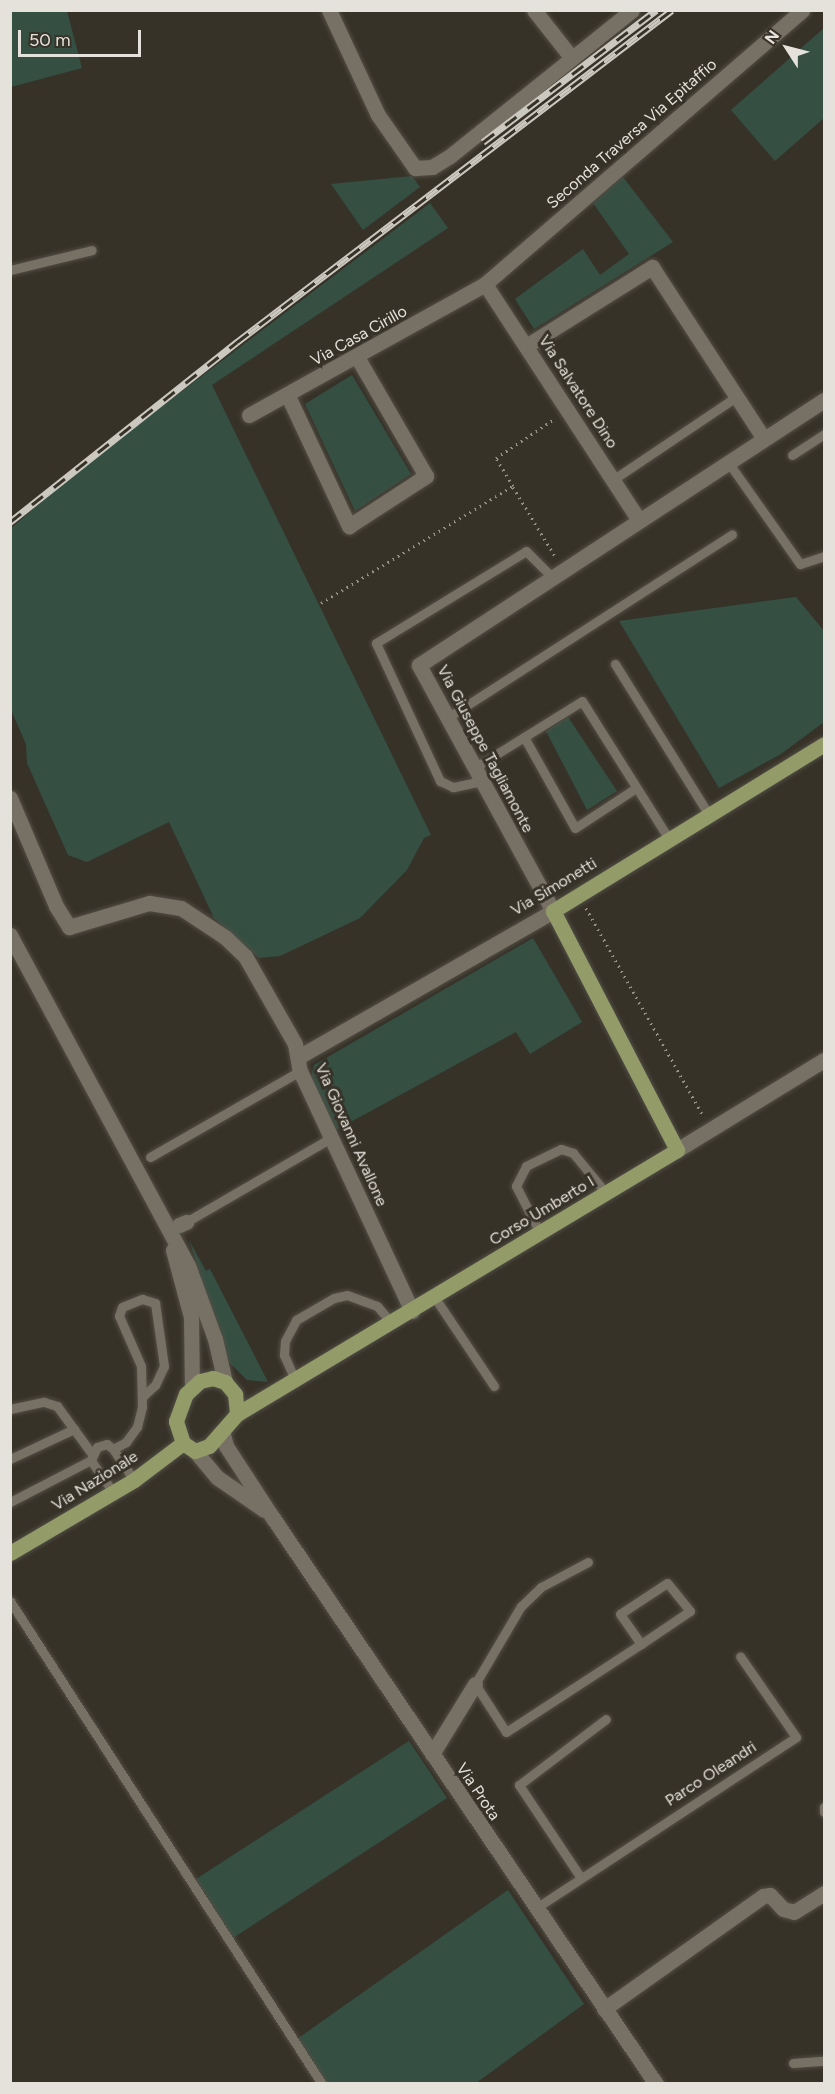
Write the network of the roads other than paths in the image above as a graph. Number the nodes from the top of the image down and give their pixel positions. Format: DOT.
graph roads {
  1 [pos="329,10"];
  2 [pos="534,10"];
  3 [pos="632,10"];
  4 [pos="802,10"];
  5 [pos="571,57"];
  6 [pos="92,250"];
  7 [pos="10,270"];
  8 [pos="485,284"];
  9 [pos="526,345"];
  10 [pos="357,357"];
  11 [pos="288,396"];
  12 [pos="736,397"];
  13 [pos="825,400"];
  14 [pos="249,415"];
  15 [pos="825,434"];
  16 [pos="764,439"];
  17 [pos="792,454"];
  18 [pos="728,462"];
  19 [pos="614,479"];
  20 [pos="638,519"];
  21 [pos="732,534"];
  22 [pos="825,556"];
  23 [pos="558,573"];
  24 [pos="615,664"];
  25 [pos="447,718"];
  26 [pos="524,737"];
  27 [pos="825,744"];
  28 [pos="478,775"];
  29 [pos="636,788"];
  30 [pos="10,798"];
  31 [pos="709,815"];
  32 [pos="669,839"];
  33 [pos="553,911"];
  34 [pos="10,935"];
  35 [pos="825,1060"];
  36 [pos="300,1064"];
  37 [pos="331,1138"];
  38 [pos="677,1150"];
  39 [pos="150,1157"];
  40 [pos="606,1193"];
  41 [pos="178,1227"];
  42 [pos="540,1233"];
  43 [pos="435,1298"];
  44 [pos="412,1311"];
  45 [pos="392,1323"];
  46 [pos="296,1382"];
  47 [pos="192,1386"];
  48 [pos="494,1386"];
  49 [pos="230,1388"];
  50 [pos="278,1390"];
  51 [pos="142,1397"];
  52 [pos="10,1409"];
  53 [pos="237,1414"];
  54 [pos="74,1429"];
  55 [pos="223,1434"];
  56 [pos="189,1447"];
  57 [pos="113,1449"];
  58 [pos="92,1457"];
  59 [pos="10,1459"];
  60 [pos="134,1479"];
  61 [pos="113,1492"];
  62 [pos="10,1502"];
  63 [pos="273,1518"];
  64 [pos="10,1553"];
  65 [pos="588,1562"];
  66 [pos="10,1601"];
  67 [pos="641,1644"];
  68 [pos="740,1656"];
  69 [pos="475,1684"];
  70 [pos="606,1719"];
  71 [pos="432,1754"];
  72 [pos="825,1807"];
  73 [pos="825,1812"];
  74 [pos="581,1878"];
  75 [pos="825,1893"];
  76 [pos="536,1908"];
  77 [pos="604,2009"];
  78 [pos="825,2061"];
  79 [pos="793,2062"];
  80 [pos="322,2084"];
  81 [pos="656,2084"];
  1 -- 5 [label="street"];
  2 -- 5 [label="street"];
  3 -- 5 [label="street"];
  4 -- 8 [label="street, Seconda Traversa Via Epitaffio"];
  6 -- 7 [label="lane"];
  8 -- 9 [label="street, Via Salvatore Dino"];
  8 -- 10 [label="street, Via Casa Cirillo"];
  9 -- 12 [label="street"];
  9 -- 19 [label="street, Via Salvatore Dino"];
  10 -- 11 [label="street, Via Casa Cirillo"];
  10 -- 11 [label="street"];
  11 -- 14 [label="street, Via Casa Cirillo"];
  12 -- 16 [label="street"];
  12 -- 19 [label="lane"];
  13 -- 16 [label="street, Via Giuseppe Tagliamonte"];
  15 -- 17 [label="lane"];
  16 -- 18 [label="street, Via Giuseppe Tagliamonte"];
  18 -- 20 [label="street, Via Giuseppe Tagliamonte"];
  18 -- 22 [label="lane"];
  19 -- 20 [label="street, Via Salvatore Dino"];
  20 -- 23 [label="street, Via Giuseppe Tagliamonte"];
  21 -- 25 [label="lane"];
  23 -- 25 [label="street, Via Giuseppe Tagliamonte"];
  23 -- 28 [label="lane"];
  24 -- 31 [label="lane"];
  25 -- 28 [label="street, Via Giuseppe Tagliamonte"];
  26 -- 28 [label="lane"];
  26 -- 29 [label="lane"];
  26 -- 29 [label="lane"];
  27 -- 31 [label="main road, Via Simonetti"];
  28 -- 33 [label="street, Via Giuseppe Tagliamonte"];
  29 -- 32 [label="lane"];
  30 -- 36 [label="street, Via Giovanni Avallone"];
  31 -- 32 [label="main road, Via Simonetti"];
  32 -- 33 [label="main road, Via Simonetti"];
  33 -- 36 [label="street, Via Simonetti"];
  33 -- 38 [label="main road, Via Giuseppe Tagliamonte"];
  34 -- 41 [label="street"];
  35 -- 38 [label="street, Corso Umberto I"];
  36 -- 37 [label="street, Via Giovanni Avallone"];
  36 -- 39 [label="lane"];
  37 -- 41 [label="lane"];
  37 -- 44 [label="street, Via Giovanni Avallone"];
  38 -- 40 [label="main road, Corso Umberto I"];
  40 -- 42 [label="main road, Corso Umberto I"];
  40 -- 42 [label="lane"];
  41 -- 47 [label="street"];
  41 -- 49 [label="street"];
  42 -- 43 [label="main road, Corso Umberto I"];
  43 -- 44 [label="main road, Corso Umberto I"];
  43 -- 48 [label="lane"];
  44 -- 45 [label="main road, Corso Umberto I"];
  45 -- 46 [label="main road, Corso Umberto I"];
  45 -- 46 [label="lane"];
  46 -- 50 [label="main road, Corso Umberto I"];
  47 -- 49 [label="main road, Corso Umberto I"];
  47 -- 56 [label="main road"];
  49 -- 50 [label="main road, Corso Umberto I"];
  49 -- 53 [label="main road"];
  50 -- 53 [label="main road, Corso Umberto I"];
  51 -- 51 [label="lane"];
  51 -- 57 [label="lane"];
  52 -- 54 [label="lane"];
  53 -- 55 [label="main road, Corso Umberto I"];
  54 -- 58 [label="lane"];
  54 -- 59 [label="lane"];
  55 -- 56 [label="main road, Corso Umberto I"];
  55 -- 63 [label="street, Via Prota"];
  56 -- 60 [label="main road, Via Nazionale"];
  56 -- 63 [label="street"];
  57 -- 58 [label="lane"];
  57 -- 60 [label="lane"];
  58 -- 61 [label="lane"];
  58 -- 62 [label="lane"];
  60 -- 61 [label="main road, Via Nazionale"];
  61 -- 64 [label="main road, Via Nazionale"];
  63 -- 71 [label="street, Via Prota"];
  65 -- 69 [label="lane"];
  66 -- 80 [label="lane"];
  67 -- 67 [label="lane"];
  67 -- 69 [label="lane"];
  68 -- 74 [label="lane, Parco Oleandri"];
  69 -- 71 [label="street"];
  70 -- 74 [label="lane"];
  71 -- 76 [label="street, Via Prota"];
  72 -- 73 [label="lane"];
  74 -- 76 [label="lane, Parco Oleandri"];
  75 -- 77 [label="street"];
  76 -- 77 [label="street, Via Prota"];
  77 -- 81 [label="street, Via Prota"];
  78 -- 79 [label="lane"];
}
